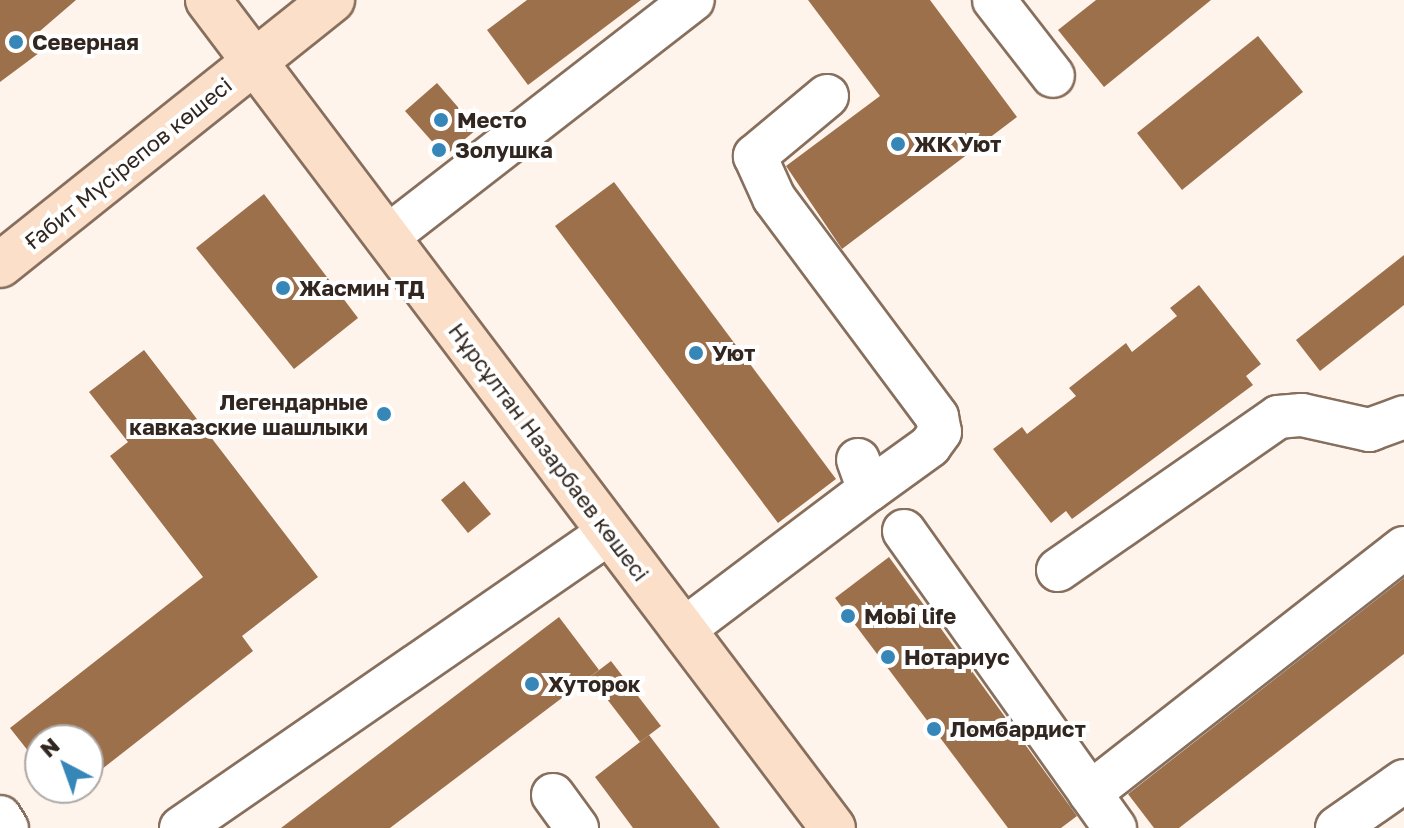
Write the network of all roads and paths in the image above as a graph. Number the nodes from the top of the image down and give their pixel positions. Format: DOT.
graph roads {
  1 [pos="208,0"];
  2 [pos="332,0"];
  3 [pos="693,0"];
  4 [pos="994,0"];
  5 [pos="255,60"];
  6 [pos="1053,76"];
  7 [pos="827,96"];
  8 [pos="387,237"];
  9 [pos="0,265"];
  10 [pos="1404,417"];
  11 [pos="904,531"];
  12 [pos="610,532"];
  13 [pos="1404,548"];
  14 [pos="1058,570"];
  15 [pos="683,630"];
  16 [pos="1404,781"];
  17 [pos="1090,793"];
  18 [pos="553,795"];
  19 [pos="0,817"];
  20 [pos="7,828"];
  21 [pos="181,828"];
  22 [pos="577,828"];
  23 [pos="833,828"];
  24 [pos="1115,828"];
  25 [pos="1337,828"];
  1 -- 5 [label="main road, Нұрсұлтан Назарбаев көшесі"];
  2 -- 5 [label="main road, Ғабит Мүсірепов көшесі"];
  3 -- 8 [label="street"];
  4 -- 6 [label="street"];
  5 -- 8 [label="main road, Нұрсұлтан Назарбаев көшесі"];
  5 -- 9 [label="main road, Ғабит Мүсірепов көшесі"];
  7 -- 15 [label="street"];
  8 -- 12 [label="main road, Нұрсұлтан Назарбаев көшесі"];
  10 -- 14 [label="street"];
  11 -- 17 [label="street"];
  12 -- 15 [label="main road, Нұрсұлтан Назарбаев көшесі"];
  12 -- 21 [label="street"];
  13 -- 17 [label="street"];
  15 -- 23 [label="main road, Нұрсұлтан Назарбаев көшесі"];
  16 -- 25 [label="street"];
  17 -- 24 [label="street"];
  18 -- 22 [label="street"];
  19 -- 20 [label="street"];
}
